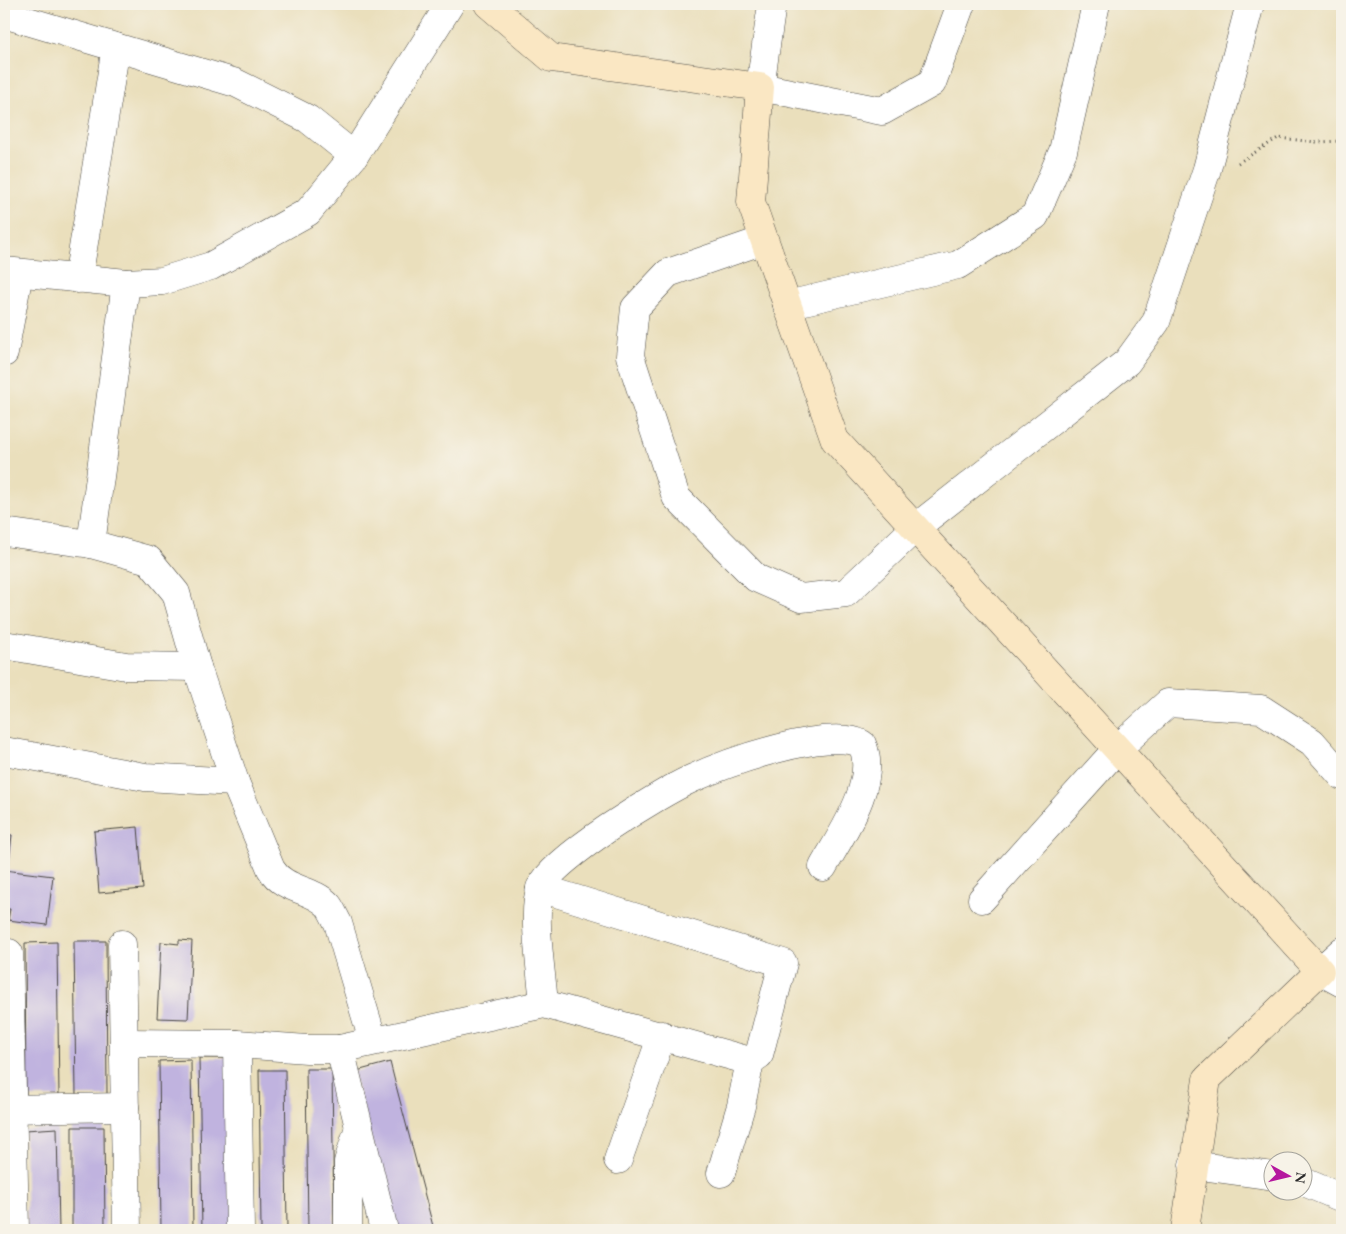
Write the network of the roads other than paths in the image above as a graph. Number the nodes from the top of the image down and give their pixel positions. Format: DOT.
graph roads {
  1 [pos="450,4"];
  2 [pos="488,4"];
  3 [pos="772,4"];
  4 [pos="961,4"];
  5 [pos="1096,4"];
  6 [pos="1250,4"];
  7 [pos="5,19"];
  8 [pos="116,47"];
  9 [pos="760,87"];
  10 [pos="354,156"];
  11 [pos="764,240"];
  12 [pos="11,272"];
  13 [pos="78,279"];
  14 [pos="126,283"];
  15 [pos="787,305"];
  16 [pos="4,353"];
  17 [pos="916,528"];
  18 [pos="4,532"];
  19 [pos="92,544"];
  20 [pos="4,644"];
  21 [pos="197,667"];
  22 [pos="1117,749"];
  23 [pos="4,751"];
  24 [pos="1342,776"];
  25 [pos="235,782"];
  26 [pos="822,867"];
  27 [pos="540,888"];
  28 [pos="982,899"];
  29 [pos="122,944"];
  30 [pos="1342,951"];
  31 [pos="10,952"];
  32 [pos="1331,977"];
  33 [pos="544,1004"];
  34 [pos="662,1035"];
  35 [pos="372,1041"];
  36 [pos="124,1043"];
  37 [pos="237,1044"];
  38 [pos="340,1049"];
  39 [pos="750,1061"];
  40 [pos="125,1107"];
  41 [pos="8,1109"];
  42 [pos="359,1127"];
  43 [pos="618,1160"];
  44 [pos="1193,1165"];
  45 [pos="721,1173"];
  46 [pos="1264,1175"];
  47 [pos="1314,1186"];
  48 [pos="1342,1198"];
  49 [pos="15,1230"];
  50 [pos="127,1230"];
  51 [pos="240,1230"];
  52 [pos="348,1230"];
  53 [pos="384,1230"];
  54 [pos="1185,1230"];
  1 -- 10 [label="street"];
  2 -- 9 [label="street"];
  3 -- 9 [label="street"];
  4 -- 9 [label="street"];
  5 -- 15 [label="street"];
  6 -- 17 [label="street"];
  7 -- 8 [label="street"];
  8 -- 10 [label="street"];
  8 -- 13 [label="street"];
  9 -- 11 [label="street"];
  10 -- 14 [label="street"];
  11 -- 15 [label="street"];
  11 -- 17 [label="street"];
  12 -- 13 [label="street"];
  12 -- 16 [label="street"];
  13 -- 14 [label="street"];
  14 -- 19 [label="street"];
  15 -- 17 [label="street"];
  17 -- 22 [label="street"];
  18 -- 19 [label="street"];
  19 -- 21 [label="street"];
  20 -- 21 [label="street"];
  21 -- 25 [label="street"];
  22 -- 24 [label="street"];
  22 -- 28 [label="street"];
  22 -- 32 [label="street"];
  23 -- 25 [label="street"];
  25 -- 35 [label="street"];
  26 -- 27 [label="street"];
  27 -- 33 [label="street"];
  27 -- 39 [label="street"];
  29 -- 36 [label="street"];
  30 -- 32 [label="street"];
  31 -- 41 [label="street"];
  32 -- 44 [label="street"];
  33 -- 34 [label="street"];
  33 -- 35 [label="street"];
  34 -- 39 [label="street"];
  34 -- 43 [label="street"];
  35 -- 38 [label="street"];
  36 -- 37 [label="street"];
  36 -- 40 [label="street"];
  37 -- 38 [label="street"];
  37 -- 51 [label="street"];
  38 -- 42 [label="street"];
  39 -- 45 [label="street"];
  40 -- 41 [label="street"];
  40 -- 50 [label="street"];
  41 -- 49 [label="street"];
  42 -- 52 [label="street"];
  42 -- 53 [label="street"];
  44 -- 46 [label="street"];
  44 -- 54 [label="street"];
  47 -- 48 [label="street"];
}
